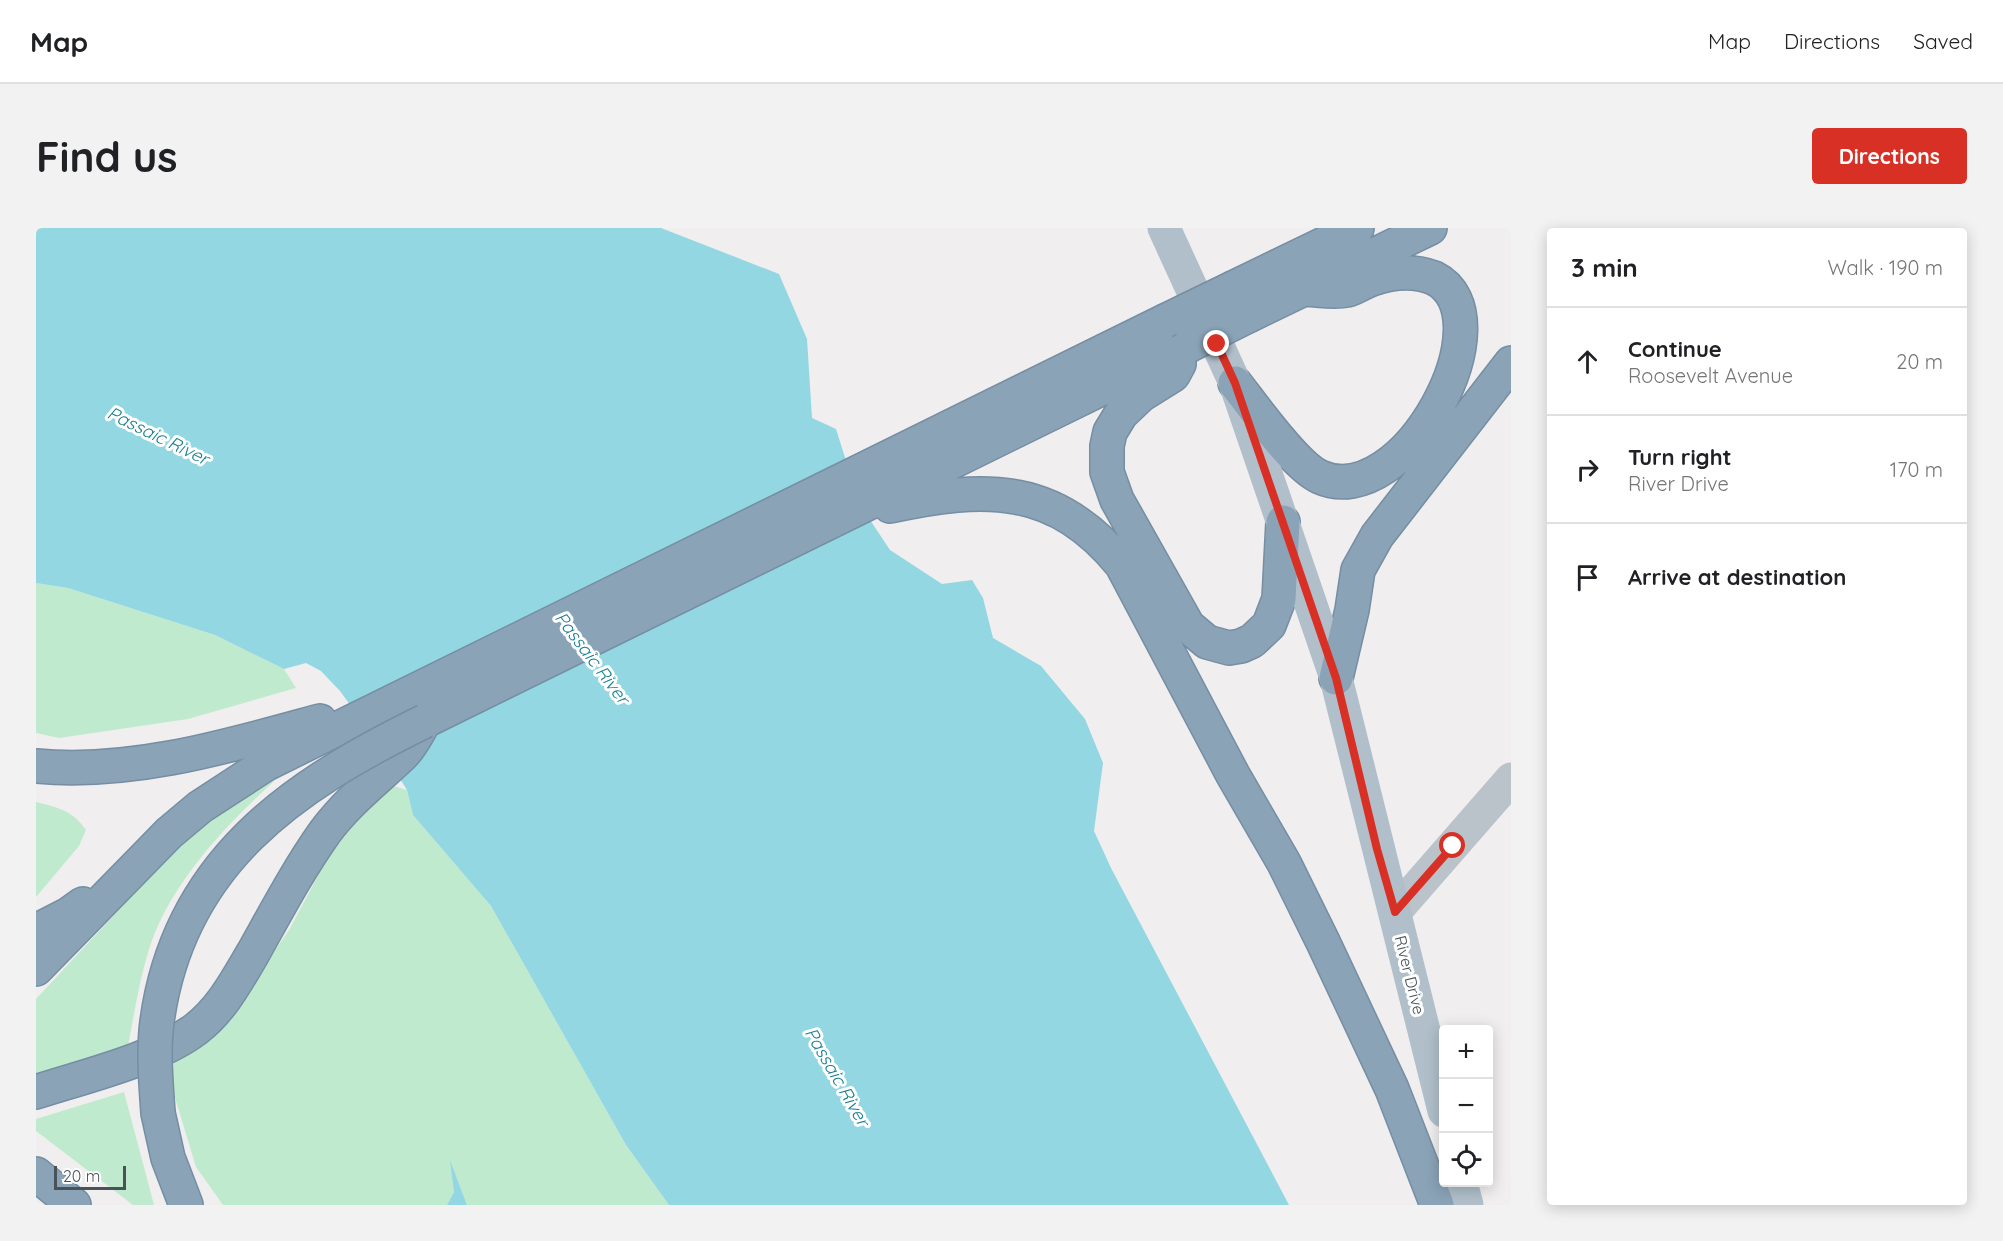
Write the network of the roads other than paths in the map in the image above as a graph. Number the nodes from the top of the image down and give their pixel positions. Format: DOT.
graph roads {
  1 [pos="1164,228"];
  2 [pos="1307,228"];
  3 [pos="1357,228"];
  4 [pos="1430,228"];
  5 [pos="1264,272"];
  6 [pos="1301,289"];
  7 [pos="1242,301"];
  8 [pos="1188,346"];
  9 [pos="1511,363"];
  10 [pos="1235,383"];
  11 [pos="925,472"];
  12 [pos="1283,522"];
  13 [pos="1336,678"];
  14 [pos="425,720"];
  15 [pos="261,751"];
  16 [pos="36,766"];
  17 [pos="1511,779"];
  18 [pos="129,872"];
  19 [pos="1395,912"];
  20 [pos="36,931"];
  21 [pos="36,969"];
  22 [pos="36,1092"];
  23 [pos="1439,1094"];
  24 [pos="36,1174"];
  25 [pos="1462,1187"];
  26 [pos="74,1205"];
  27 [pos="186,1205"];
  28 [pos="1437,1205"];
  29 [pos="1467,1205"];
  1 -- 10 [label="main road, River Drive"];
  2 -- 5 [label="highway"];
  3 -- 5 [label="highway"];
  4 -- 6 [label="highway"];
  5 -- 7 [label="highway"];
  6 -- 7 [label="highway"];
  6 -- 10 [label="highway"];
  7 -- 8 [label="highway, bridge"];
  7 -- 11 [label="highway, bridge"];
  8 -- 11 [label="highway"];
  8 -- 12 [label="highway"];
  9 -- 13 [label="highway"];
  10 -- 12 [label="main road, River Drive"];
  11 -- 14 [label="highway"];
  11 -- 15 [label="highway"];
  11 -- 28 [label="highway"];
  12 -- 13 [label="main road, River Drive"];
  13 -- 19 [label="main road, River Drive"];
  14 -- 22 [label="highway"];
  14 -- 27 [label="highway, bridge"];
  15 -- 16 [label="highway"];
  15 -- 18 [label="highway"];
  17 -- 19 [label="street"];
  18 -- 20 [label="highway"];
  18 -- 21 [label="highway"];
  19 -- 23 [label="main road, River Drive"];
  24 -- 26 [label="highway"];
  25 -- 29 [label="main road"];
}
